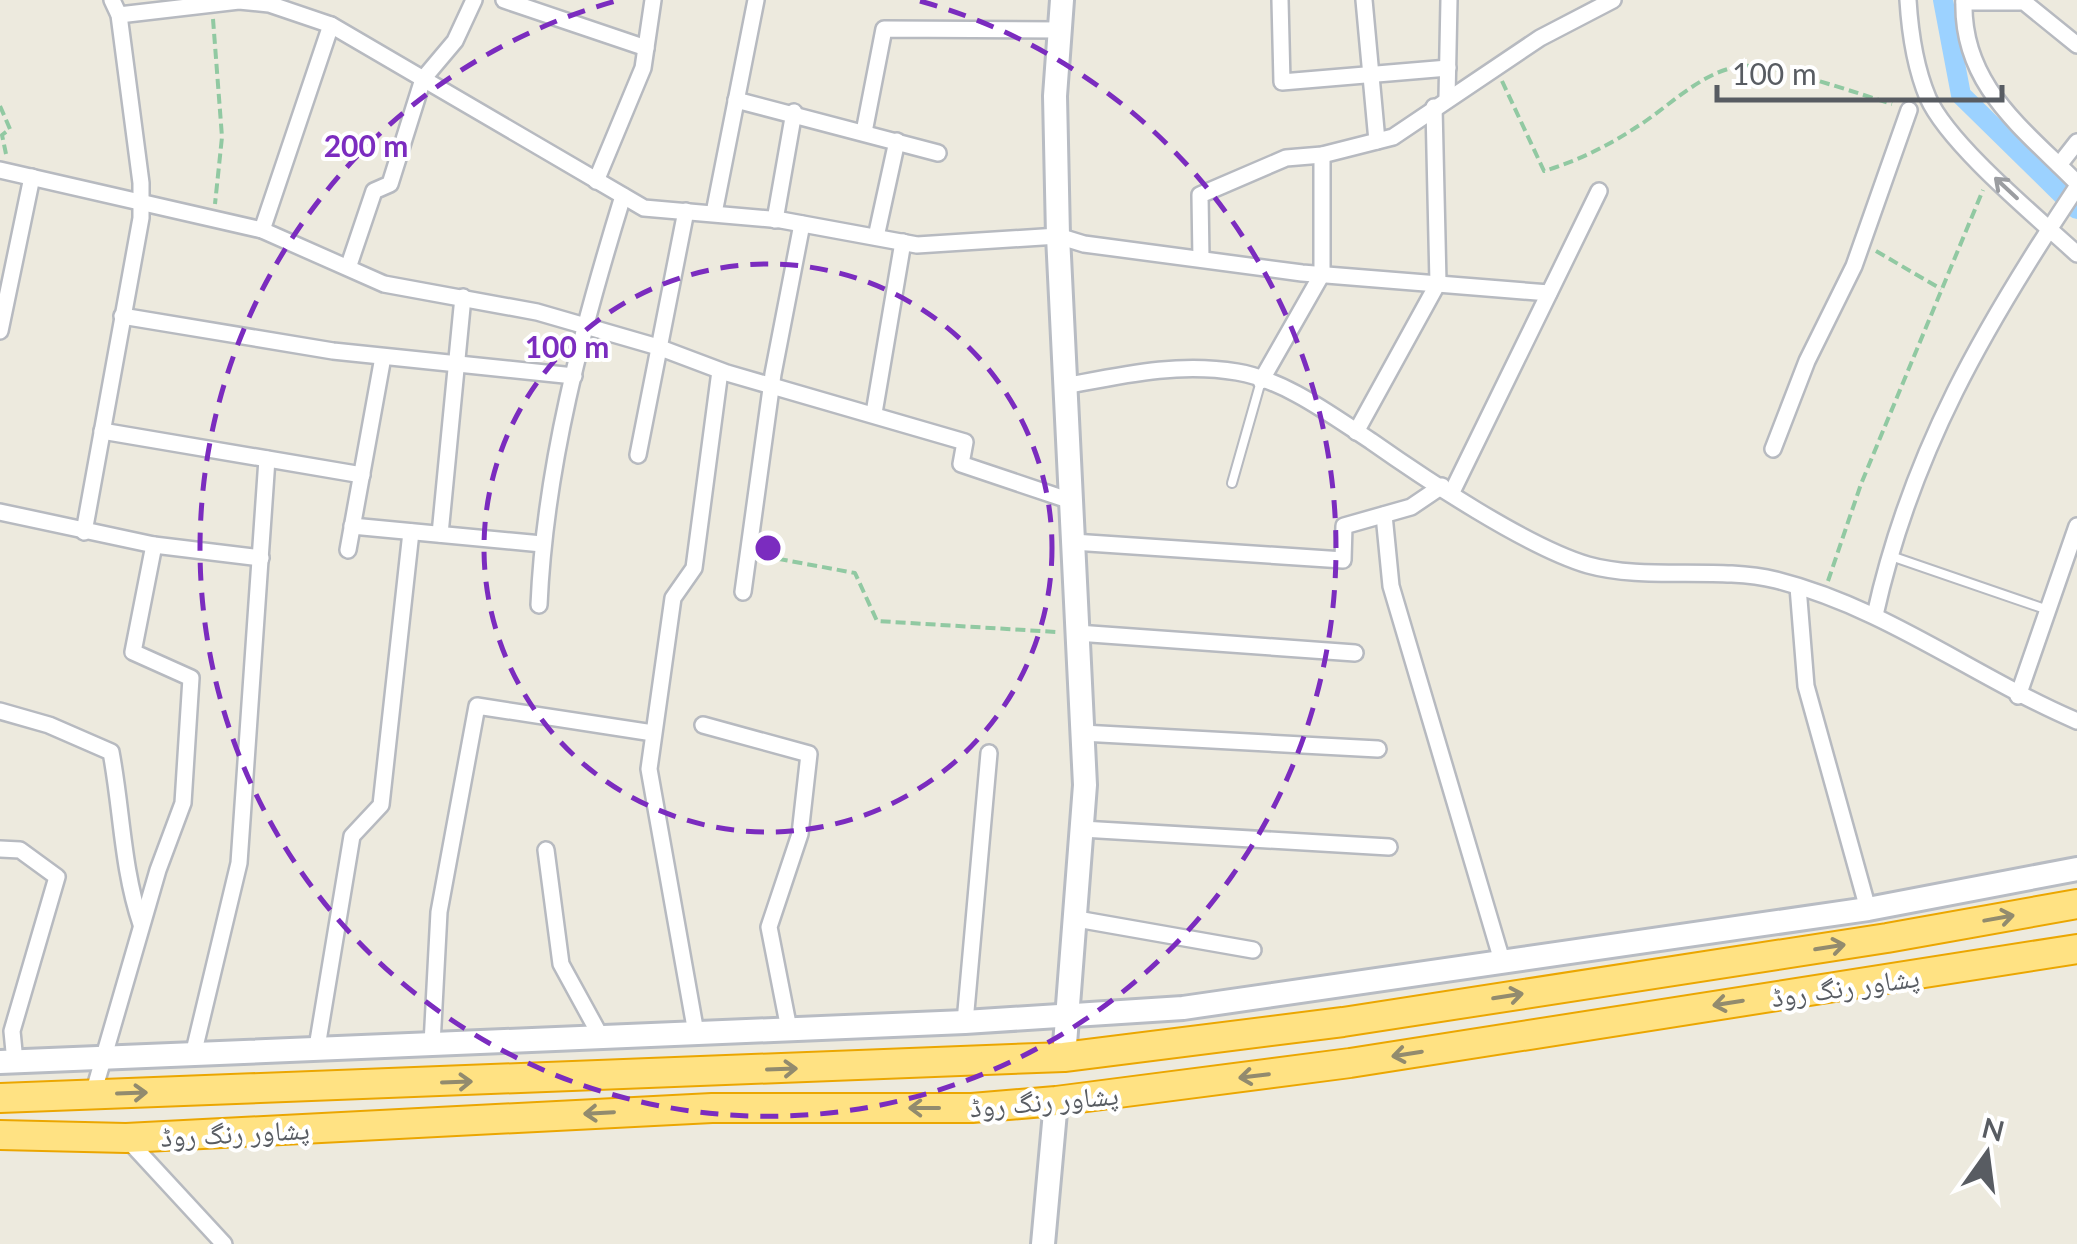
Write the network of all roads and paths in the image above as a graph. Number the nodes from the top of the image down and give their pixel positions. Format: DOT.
graph roads {
  1 [pos="474,0"];
  2 [pos="504,0"];
  3 [pos="653,0"];
  4 [pos="756,0"];
  5 [pos="1062,0"];
  6 [pos="1280,0"];
  7 [pos="1364,0"];
  8 [pos="1449,0"];
  9 [pos="1613,0"];
  10 [pos="1908,0"];
  11 [pos="1964,1"];
  12 [pos="212,4"];
  13 [pos="115,8"];
  14 [pos="331,25"];
  15 [pos="1060,30"];
  16 [pos="2077,45"];
  17 [pos="646,48"];
  18 [pos="1495,67"];
  19 [pos="1448,68"];
  20 [pos="1369,74"];
  21 [pos="423,79"];
  22 [pos="736,100"];
  23 [pos="1441,103"];
  24 [pos="0,106"];
  25 [pos="1909,110"];
  26 [pos="794,112"];
  27 [pos="864,132"];
  28 [pos="897,140"];
  29 [pos="1378,141"];
  30 [pos="2077,142"];
  31 [pos="938,152"];
  32 [pos="1322,155"];
  33 [pos="2059,164"];
  34 [pos="5,171"];
  35 [pos="1990,173"];
  36 [pos="32,177"];
  37 [pos="596,181"];
  38 [pos="2077,185"];
  39 [pos="1599,191"];
  40 [pos="623,196"];
  41 [pos="142,201"];
  42 [pos="686,211"];
  43 [pos="714,213"];
  44 [pos="213,218"];
  45 [pos="775,220"];
  46 [pos="802,224"];
  47 [pos="2050,228"];
  48 [pos="262,230"];
  49 [pos="1058,236"];
  50 [pos="876,237"];
  51 [pos="903,242"];
  52 [pos="1863,244"];
  53 [pos="2077,254"];
  54 [pos="1201,259"];
  55 [pos="349,265"];
  56 [pos="1322,274"];
  57 [pos="1438,283"];
  58 [pos="1941,289"];
  59 [pos="1549,293"];
  60 [pos="462,297"];
  61 [pos="122,316"];
  62 [pos="583,325"];
  63 [pos="0,331"];
  64 [pos="658,347"];
  65 [pos="383,357"];
  66 [pos="458,366"];
  67 [pos="720,371"];
  68 [pos="574,376"];
  69 [pos="1261,381"];
  70 [pos="771,386"];
  71 [pos="1065,386"];
  72 [pos="874,413"];
  73 [pos="102,431"];
  74 [pos="1356,432"];
  75 [pos="1772,450"];
  76 [pos="638,455"];
  77 [pos="268,459"];
  78 [pos="362,475"];
  79 [pos="1232,483"];
  80 [pos="1447,489"];
  81 [pos="1070,501"];
  82 [pos="0,512"];
  83 [pos="1384,515"];
  84 [pos="352,526"];
  85 [pos="2077,526"];
  86 [pos="84,532"];
  87 [pos="411,532"];
  88 [pos="440,534"];
  89 [pos="1073,542"];
  90 [pos="542,544"];
  91 [pos="154,545"];
  92 [pos="348,550"];
  93 [pos="749,553"];
  94 [pos="1888,555"];
  95 [pos="260,558"];
  96 [pos="1798,587"];
  97 [pos="743,592"];
  98 [pos="1824,595"];
  99 [pos="540,605"];
  100 [pos="2048,610"];
  101 [pos="1875,616"];
  102 [pos="1077,634"];
  103 [pos="1355,653"];
  104 [pos="2018,696"];
  105 [pos="0,711"];
  106 [pos="2077,721"];
  107 [pos="702,725"];
  108 [pos="1082,733"];
  109 [pos="654,734"];
  110 [pos="1378,749"];
  111 [pos="990,753"];
  112 [pos="1082,829"];
  113 [pos="0,848"];
  114 [pos="1389,848"];
  115 [pos="546,850"];
  116 [pos="2077,869"];
  117 [pos="2077,904"];
  118 [pos="1868,909"];
  119 [pos="1077,919"];
  120 [pos="141,924"];
  121 [pos="1921,933"];
  122 [pos="1886,938"];
  123 [pos="2077,948"];
  124 [pos="1252,950"];
  125 [pos="1503,964"];
  126 [pos="1929,974"];
  127 [pos="1894,977"];
  128 [pos="1068,1017"];
  129 [pos="965,1022"];
  130 [pos="789,1029"];
  131 [pos="696,1033"];
  132 [pos="601,1037"];
  133 [pos="432,1044"];
  134 [pos="318,1047"];
  135 [pos="193,1055"];
  136 [pos="1064,1057"];
  137 [pos="100,1059"];
  138 [pos="8,1062"];
  139 [pos="4,1094"];
  140 [pos="93,1094"];
  141 [pos="1056,1101"];
  142 [pos="0,1136"];
  143 [pos="126,1138"];
  144 [pos="224,1244"];
  145 [pos="1043,1244"];
  1 -- 21 [label="street"];
  2 -- 17 [label="street"];
  3 -- 17 [label="street"];
  4 -- 22 [label="street"];
  5 -- 15 [label="street"];
  6 -- 20 [label="street"];
  7 -- 20 [label="street"];
  8 -- 19 [label="street"];
  9 -- 18 [label="street"];
  10 -- 35 [label="street"];
  11 -- 16 [label="street"];
  11 -- 33 [label="street"];
  12 -- 13 [label="street"];
  12 -- 14 [label="street"];
  12 -- 44 [label="path"];
  13 -- 41 [label="street"];
  14 -- 21 [label="street"];
  14 -- 48 [label="street"];
  15 -- 27 [label="street"];
  15 -- 49 [label="street"];
  17 -- 37 [label="street"];
  18 -- 23 [label="street"];
  18 -- 25 [label="path"];
  19 -- 20 [label="street"];
  19 -- 23 [label="street"];
  20 -- 29 [label="street"];
  21 -- 37 [label="street"];
  21 -- 55 [label="street"];
  22 -- 26 [label="street"];
  22 -- 43 [label="street"];
  23 -- 29 [label="street"];
  23 -- 57 [label="street"];
  24 -- 34 [label="path"];
  25 -- 52 [label="street"];
  26 -- 27 [label="street"];
  26 -- 45 [label="street"];
  27 -- 28 [label="street"];
  28 -- 31 [label="street"];
  28 -- 50 [label="street"];
  29 -- 32 [label="street"];
  30 -- 33 [label="street"];
  32 -- 54 [label="street"];
  32 -- 56 [label="street"];
  33 -- 38 [label="street"];
  34 -- 36 [label="street"];
  47 -- 35 [label="street, one-way"];
  35 -- 58 [label="path"];
  36 -- 41 [label="street"];
  36 -- 63 [label="street"];
  37 -- 40 [label="street"];
  38 -- 47 [label="street"];
  39 -- 59 [label="street"];
  40 -- 42 [label="street"];
  40 -- 62 [label="street"];
  41 -- 44 [label="street"];
  41 -- 61 [label="street"];
  42 -- 43 [label="street"];
  42 -- 64 [label="street"];
  43 -- 45 [label="street"];
  44 -- 48 [label="street"];
  45 -- 46 [label="street"];
  46 -- 50 [label="street"];
  46 -- 70 [label="street"];
  47 -- 53 [label="street"];
  47 -- 94 [label="street"];
  48 -- 55 [label="street"];
  49 -- 51 [label="street"];
  49 -- 54 [label="street"];
  49 -- 71 [label="street"];
  50 -- 51 [label="street"];
  51 -- 72 [label="street"];
  52 -- 58 [label="path"];
  52 -- 75 [label="street"];
  54 -- 56 [label="street"];
  55 -- 60 [label="street"];
  56 -- 57 [label="street"];
  56 -- 69 [label="street"];
  57 -- 59 [label="street"];
  57 -- 74 [label="street"];
  58 -- 98 [label="path"];
  59 -- 80 [label="street"];
  60 -- 62 [label="street"];
  60 -- 66 [label="street"];
  61 -- 65 [label="street"];
  61 -- 73 [label="street"];
  62 -- 64 [label="street"];
  62 -- 68 [label="street"];
  64 -- 67 [label="street"];
  64 -- 76 [label="street"];
  65 -- 66 [label="street"];
  65 -- 78 [label="street"];
  66 -- 68 [label="street"];
  66 -- 88 [label="street"];
  67 -- 70 [label="street"];
  67 -- 109 [label="street"];
  68 -- 90 [label="street"];
  69 -- 71 [label="street"];
  69 -- 74 [label="street"];
  69 -- 79 [label="lane"];
  70 -- 72 [label="street"];
  70 -- 93 [label="street"];
  71 -- 81 [label="street"];
  72 -- 81 [label="street"];
  73 -- 77 [label="street"];
  73 -- 86 [label="street"];
  74 -- 80 [label="street"];
  77 -- 78 [label="street"];
  77 -- 95 [label="street"];
  78 -- 84 [label="street"];
  80 -- 83 [label="street"];
  80 -- 96 [label="street"];
  81 -- 89 [label="street"];
  82 -- 86 [label="street"];
  83 -- 89 [label="street"];
  83 -- 125 [label="street"];
  84 -- 87 [label="street"];
  84 -- 92 [label="street"];
  85 -- 100 [label="street"];
  86 -- 91 [label="street"];
  87 -- 88 [label="street"];
  87 -- 134 [label="street"];
  88 -- 90 [label="street"];
  89 -- 102 [label="street"];
  90 -- 99 [label="street"];
  91 -- 95 [label="street"];
  91 -- 120 [label="street"];
  93 -- 97 [label="street"];
  93 -- 102 [label="path"];
  94 -- 100 [label="lane"];
  94 -- 101 [label="street"];
  95 -- 135 [label="street"];
  96 -- 98 [label="street"];
  96 -- 118 [label="street"];
  98 -- 101 [label="street"];
  100 -- 104 [label="street"];
  101 -- 104 [label="street"];
  102 -- 103 [label="street"];
  102 -- 108 [label="street"];
  104 -- 106 [label="street"];
  105 -- 120 [label="street"];
  107 -- 130 [label="street"];
  108 -- 110 [label="street"];
  108 -- 112 [label="street"];
  109 -- 131 [label="street"];
  109 -- 133 [label="street"];
  111 -- 129 [label="street"];
  112 -- 114 [label="street"];
  112 -- 119 [label="street"];
  113 -- 138 [label="street"];
  115 -- 132 [label="street"];
  116 -- 118 [label="street"];
  121 -- 117 [label="highway, پشاور رنگ روڈ, one-way"];
  118 -- 125 [label="street"];
  119 -- 124 [label="street"];
  119 -- 128 [label="street"];
  120 -- 137 [label="street"];
  121 -- 122 [label="highway, پشاور رنگ روڈ"];
  121 -- 126 [label="highway"];
  122 -- 127 [label="highway"];
  136 -- 122 [label="highway, پشاور رنگ روڈ, one-way"];
  123 -- 126 [label="highway, پشاور رنگ روڈ"];
  125 -- 128 [label="street"];
  126 -- 127 [label="highway, پشاور رنگ روڈ"];
  127 -- 141 [label="highway, پشاور رنگ روڈ, one-way"];
  128 -- 129 [label="street"];
  128 -- 136 [label="street"];
  129 -- 130 [label="street"];
  130 -- 131 [label="street"];
  131 -- 132 [label="street"];
  132 -- 133 [label="street"];
  133 -- 134 [label="street"];
  134 -- 135 [label="street"];
  135 -- 137 [label="street"];
  140 -- 136 [label="highway, پشاور رنگ روڈ, one-way"];
  137 -- 138 [label="street"];
  137 -- 140 [label="street"];
  139 -- 140 [label="highway, پشاور رنگ روڈ"];
  141 -- 143 [label="highway, پشاور رنگ روڈ, one-way"];
  141 -- 145 [label="street"];
  142 -- 143 [label="highway, پشاور رنگ روڈ"];
  143 -- 144 [label="street"];
}
